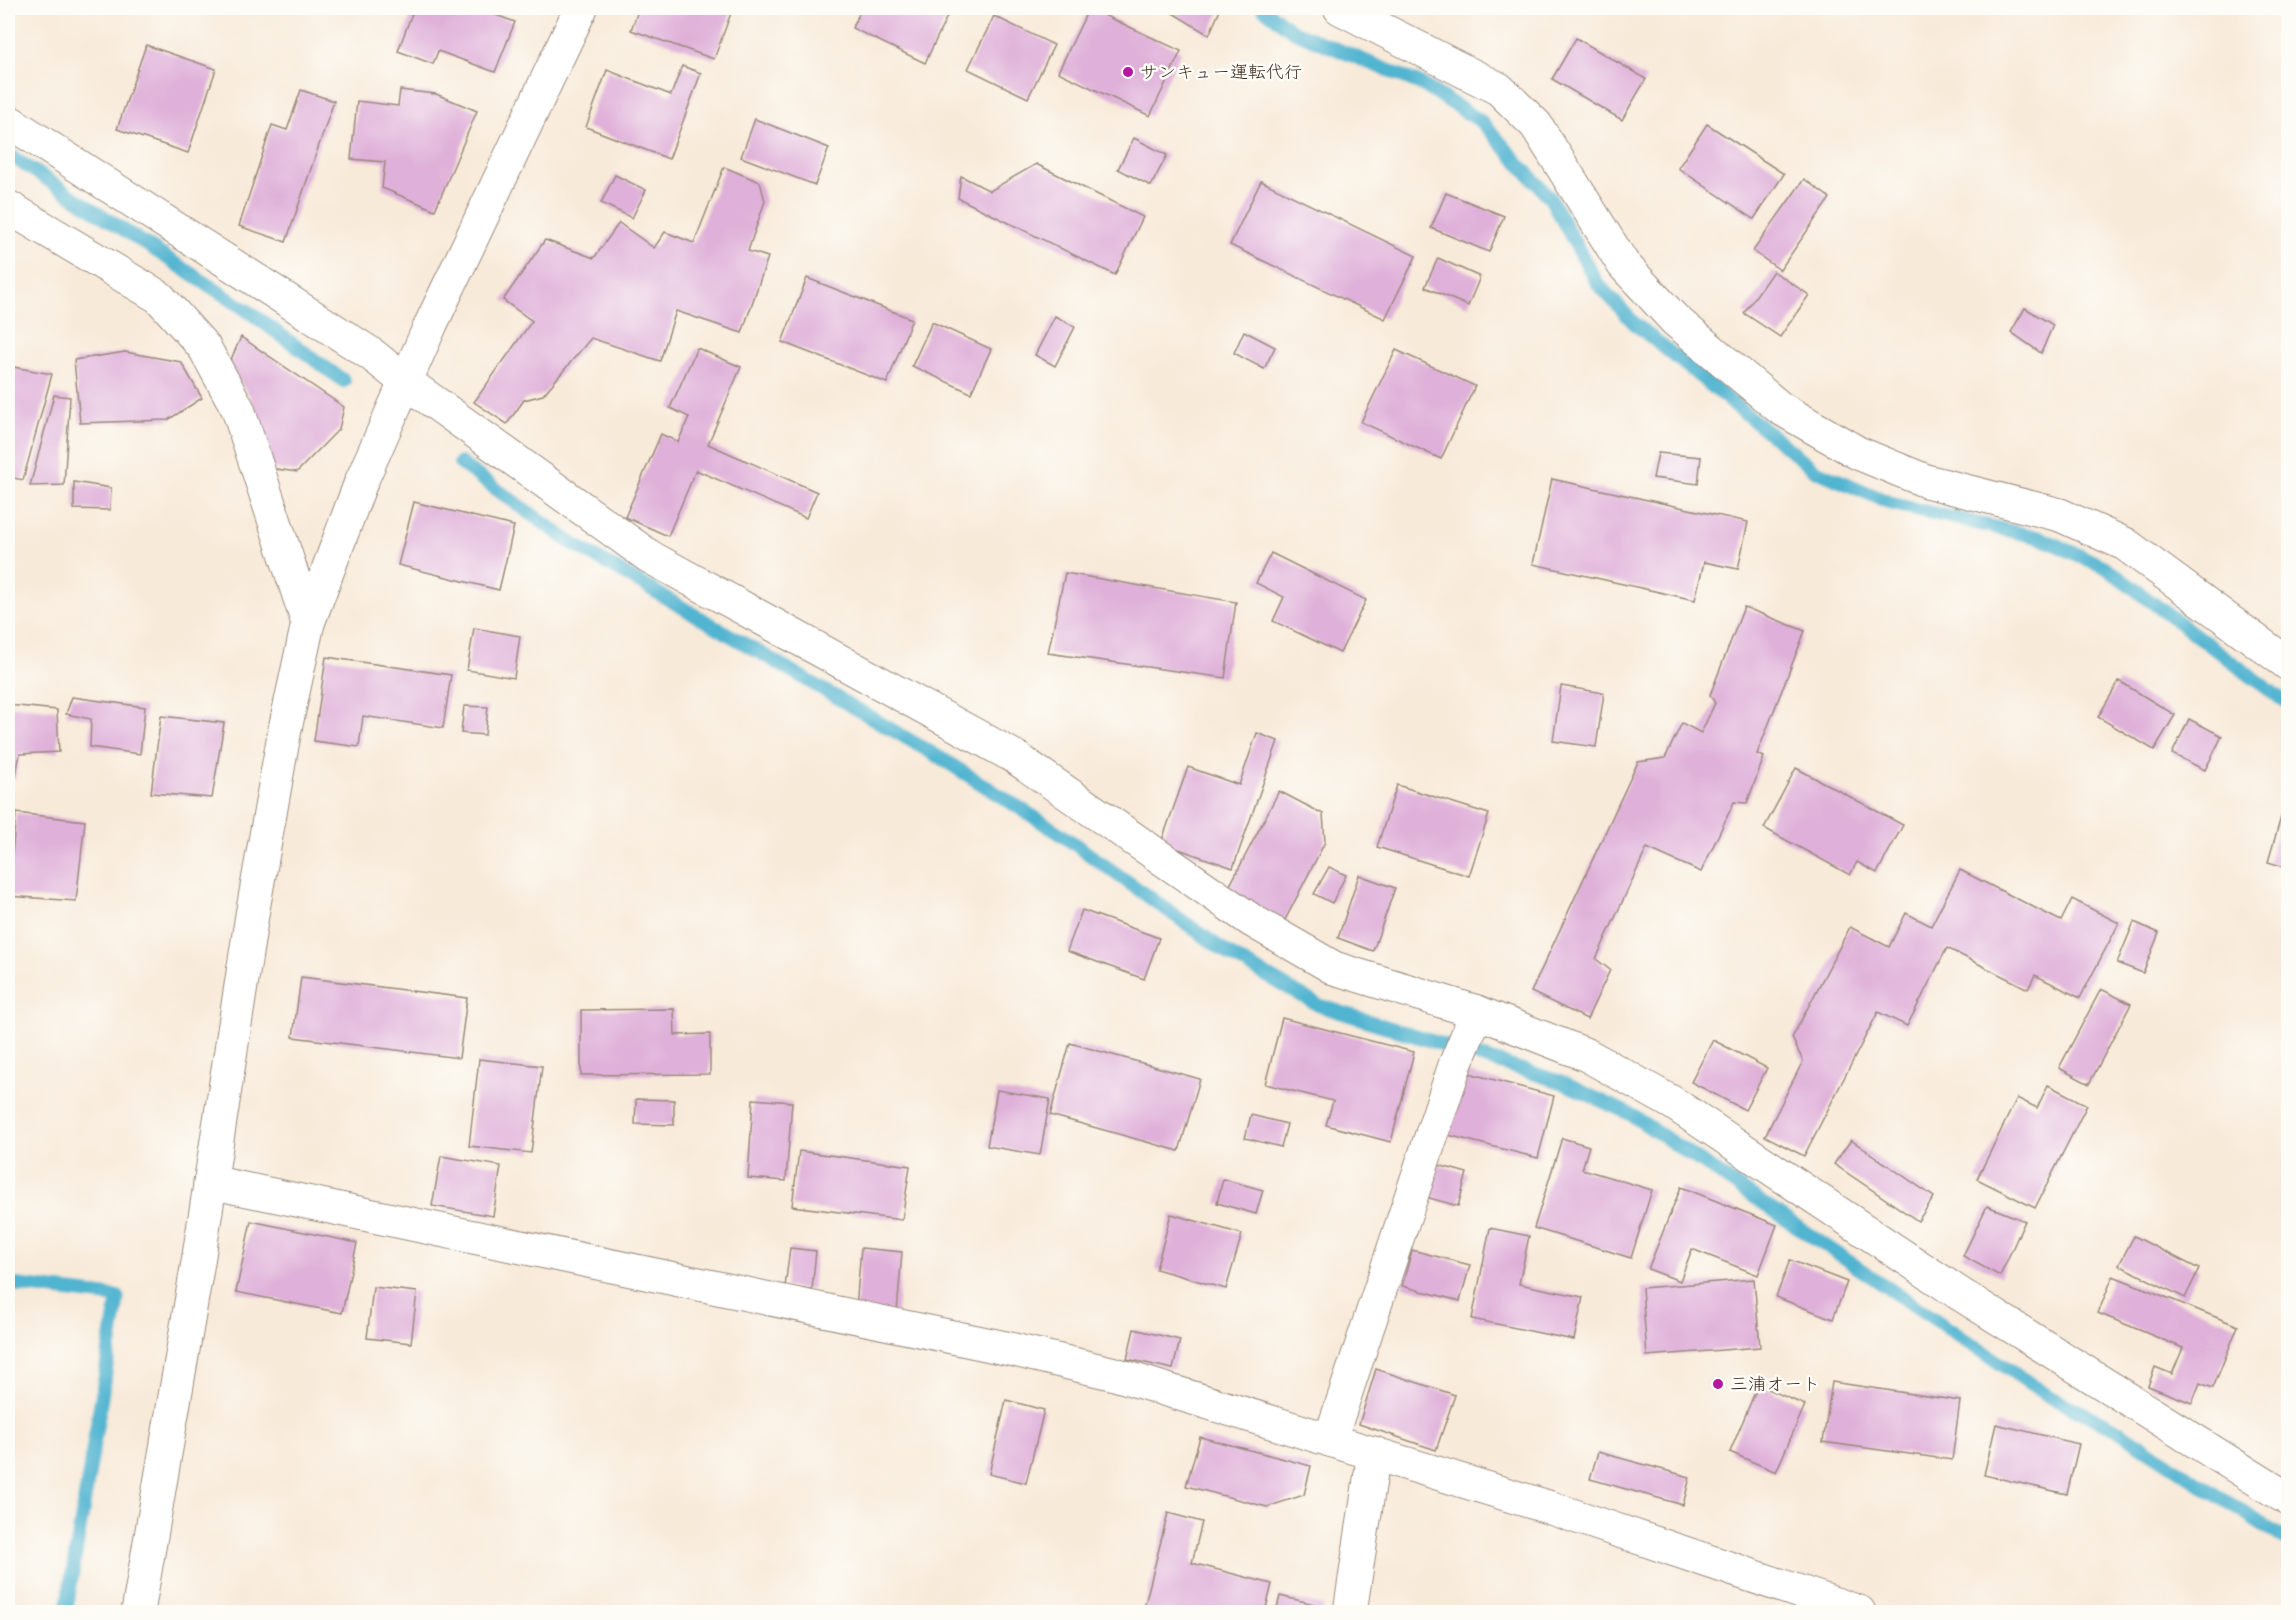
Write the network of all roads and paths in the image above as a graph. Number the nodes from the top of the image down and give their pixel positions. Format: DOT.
graph roads {
  1 [pos="581,8"];
  2 [pos="1340,8"];
  3 [pos="8,121"];
  4 [pos="8,207"];
  5 [pos="406,382"];
  6 [pos="308,623"];
  7 [pos="2289,664"];
  8 [pos="1472,1023"];
  9 [pos="210,1182"];
  10 [pos="1330,1440"];
  11 [pos="1374,1453"];
  12 [pos="2289,1499"];
  13 [pos="138,1612"];
  14 [pos="1350,1612"];
  15 [pos="1859,1612"];
  1 -- 5 [label="street"];
  2 -- 7 [label="street"];
  3 -- 5 [label="street"];
  4 -- 6 [label="street"];
  5 -- 6 [label="street"];
  5 -- 8 [label="street"];
  6 -- 9 [label="street"];
  8 -- 10 [label="street"];
  8 -- 12 [label="street"];
  9 -- 10 [label="street"];
  9 -- 13 [label="street"];
  10 -- 11 [label="street"];
  11 -- 14 [label="street"];
  11 -- 15 [label="street"];
}
